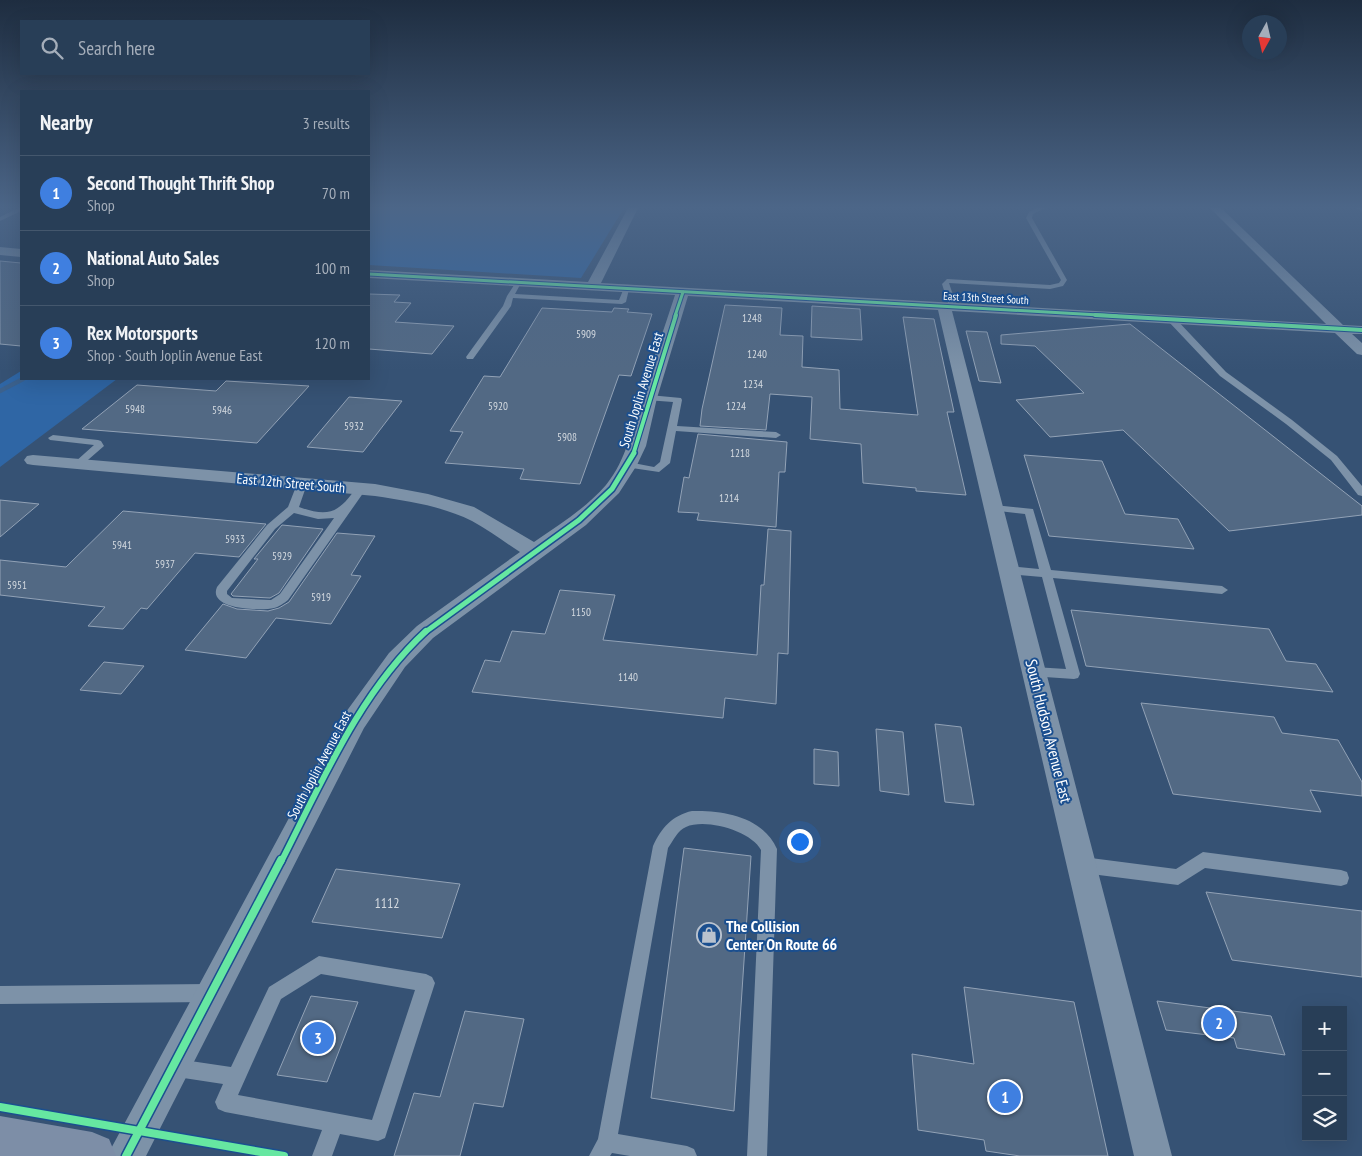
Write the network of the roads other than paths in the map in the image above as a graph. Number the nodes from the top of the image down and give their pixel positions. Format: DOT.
graph roads {
  1 [pos="605,262"];
  2 [pos="1054,262"];
  3 [pos="1270,262"];
  4 [pos="370,274"];
  5 [pos="518,283"];
  6 [pos="592,288"];
  7 [pos="626,289"];
  8 [pos="683,292"];
  9 [pos="510,296"];
  10 [pos="948,307"];
  11 [pos="1171,319"];
  12 [pos="1339,329"];
  13 [pos="1362,330"];
  14 [pos="1362,351"];
  15 [pos="470,358"];
  16 [pos="649,398"];
  17 [pos="672,428"];
  18 [pos="776,435"];
  19 [pos="53,438"];
  20 [pos="33,460"];
  21 [pos="78,464"];
  22 [pos="628,465"];
  23 [pos="302,484"];
  24 [pos="361,489"];
  25 [pos="1362,494"];
  26 [pos="994,508"];
  27 [pos="293,509"];
  28 [pos="344,511"];
  29 [pos="535,552"];
  30 [pos="1010,570"];
  31 [pos="1047,573"];
  32 [pos="1222,590"];
  33 [pos="1034,672"];
  34 [pos="1082,865"];
  35 [pos="1341,878"];
  36 [pos="212,993"];
  37 [pos="0,995"];
  38 [pos="172,1067"];
  39 [pos="237,1077"];
  40 [pos="334,1123"];
  41 [pos="0,1140"];
  42 [pos="603,1149"];
  43 [pos="92,1156"];
  44 [pos="126,1156"];
  45 [pos="322,1156"];
  46 [pos="687,1156"];
  47 [pos="756,1156"];
  48 [pos="1153,1156"];
  1 -- 6 [label="street"];
  2 -- 10 [label="lane"];
  3 -- 12 [label="street"];
  4 -- 5 [label="street, East 13th Street South"];
  5 -- 6 [label="street, East 13th Street South"];
  5 -- 9 [label="lane"];
  6 -- 7 [label="street, East 13th Street South"];
  7 -- 8 [label="street, East 13th Street South"];
  7 -- 9 [label="lane"];
  8 -- 10 [label="street, East 13th Street South"];
  8 -- 16 [label="street, South Joplin Avenue East"];
  9 -- 15 [label="lane"];
  10 -- 11 [label="street, East 13th Street South"];
  10 -- 26 [label="street, South Hudson Avenue East"];
  11 -- 12 [label="street, East 13th Street South"];
  11 -- 25 [label="lane"];
  12 -- 13 [label="street, East 13th Street South"];
  12 -- 14 [label="street"];
  16 -- 17 [label="lane"];
  16 -- 22 [label="street, South Joplin Avenue East"];
  17 -- 18 [label="lane"];
  17 -- 22 [label="lane"];
  19 -- 21 [label="lane"];
  20 -- 21 [label="street, East 12th Street South"];
  21 -- 23 [label="street, East 12th Street South"];
  22 -- 29 [label="street, South Joplin Avenue East"];
  23 -- 24 [label="street, East 12th Street South"];
  23 -- 27 [label="lane"];
  24 -- 28 [label="lane"];
  24 -- 29 [label="street, East 12th Street South"];
  26 -- 30 [label="street, South Hudson Avenue East"];
  26 -- 31 [label="lane"];
  27 -- 28 [label="lane"];
  27 -- 28 [label="lane"];
  29 -- 36 [label="street, South Joplin Avenue East"];
  30 -- 31 [label="lane"];
  30 -- 33 [label="street, South Hudson Avenue East"];
  31 -- 32 [label="lane"];
  31 -- 33 [label="lane"];
  33 -- 34 [label="street, South Hudson Avenue East"];
  34 -- 35 [label="lane"];
  34 -- 48 [label="street, South Hudson Avenue East"];
  36 -- 37 [label="lane"];
  36 -- 38 [label="street, South Joplin Avenue East"];
  38 -- 39 [label="lane"];
  38 -- 44 [label="street, South Joplin Avenue East"];
  39 -- 40 [label="lane"];
  39 -- 40 [label="lane"];
  40 -- 45 [label="lane"];
  41 -- 43 [label="main road"];
  42 -- 46 [label="lane"];
  42 -- 47 [label="lane"];
}
